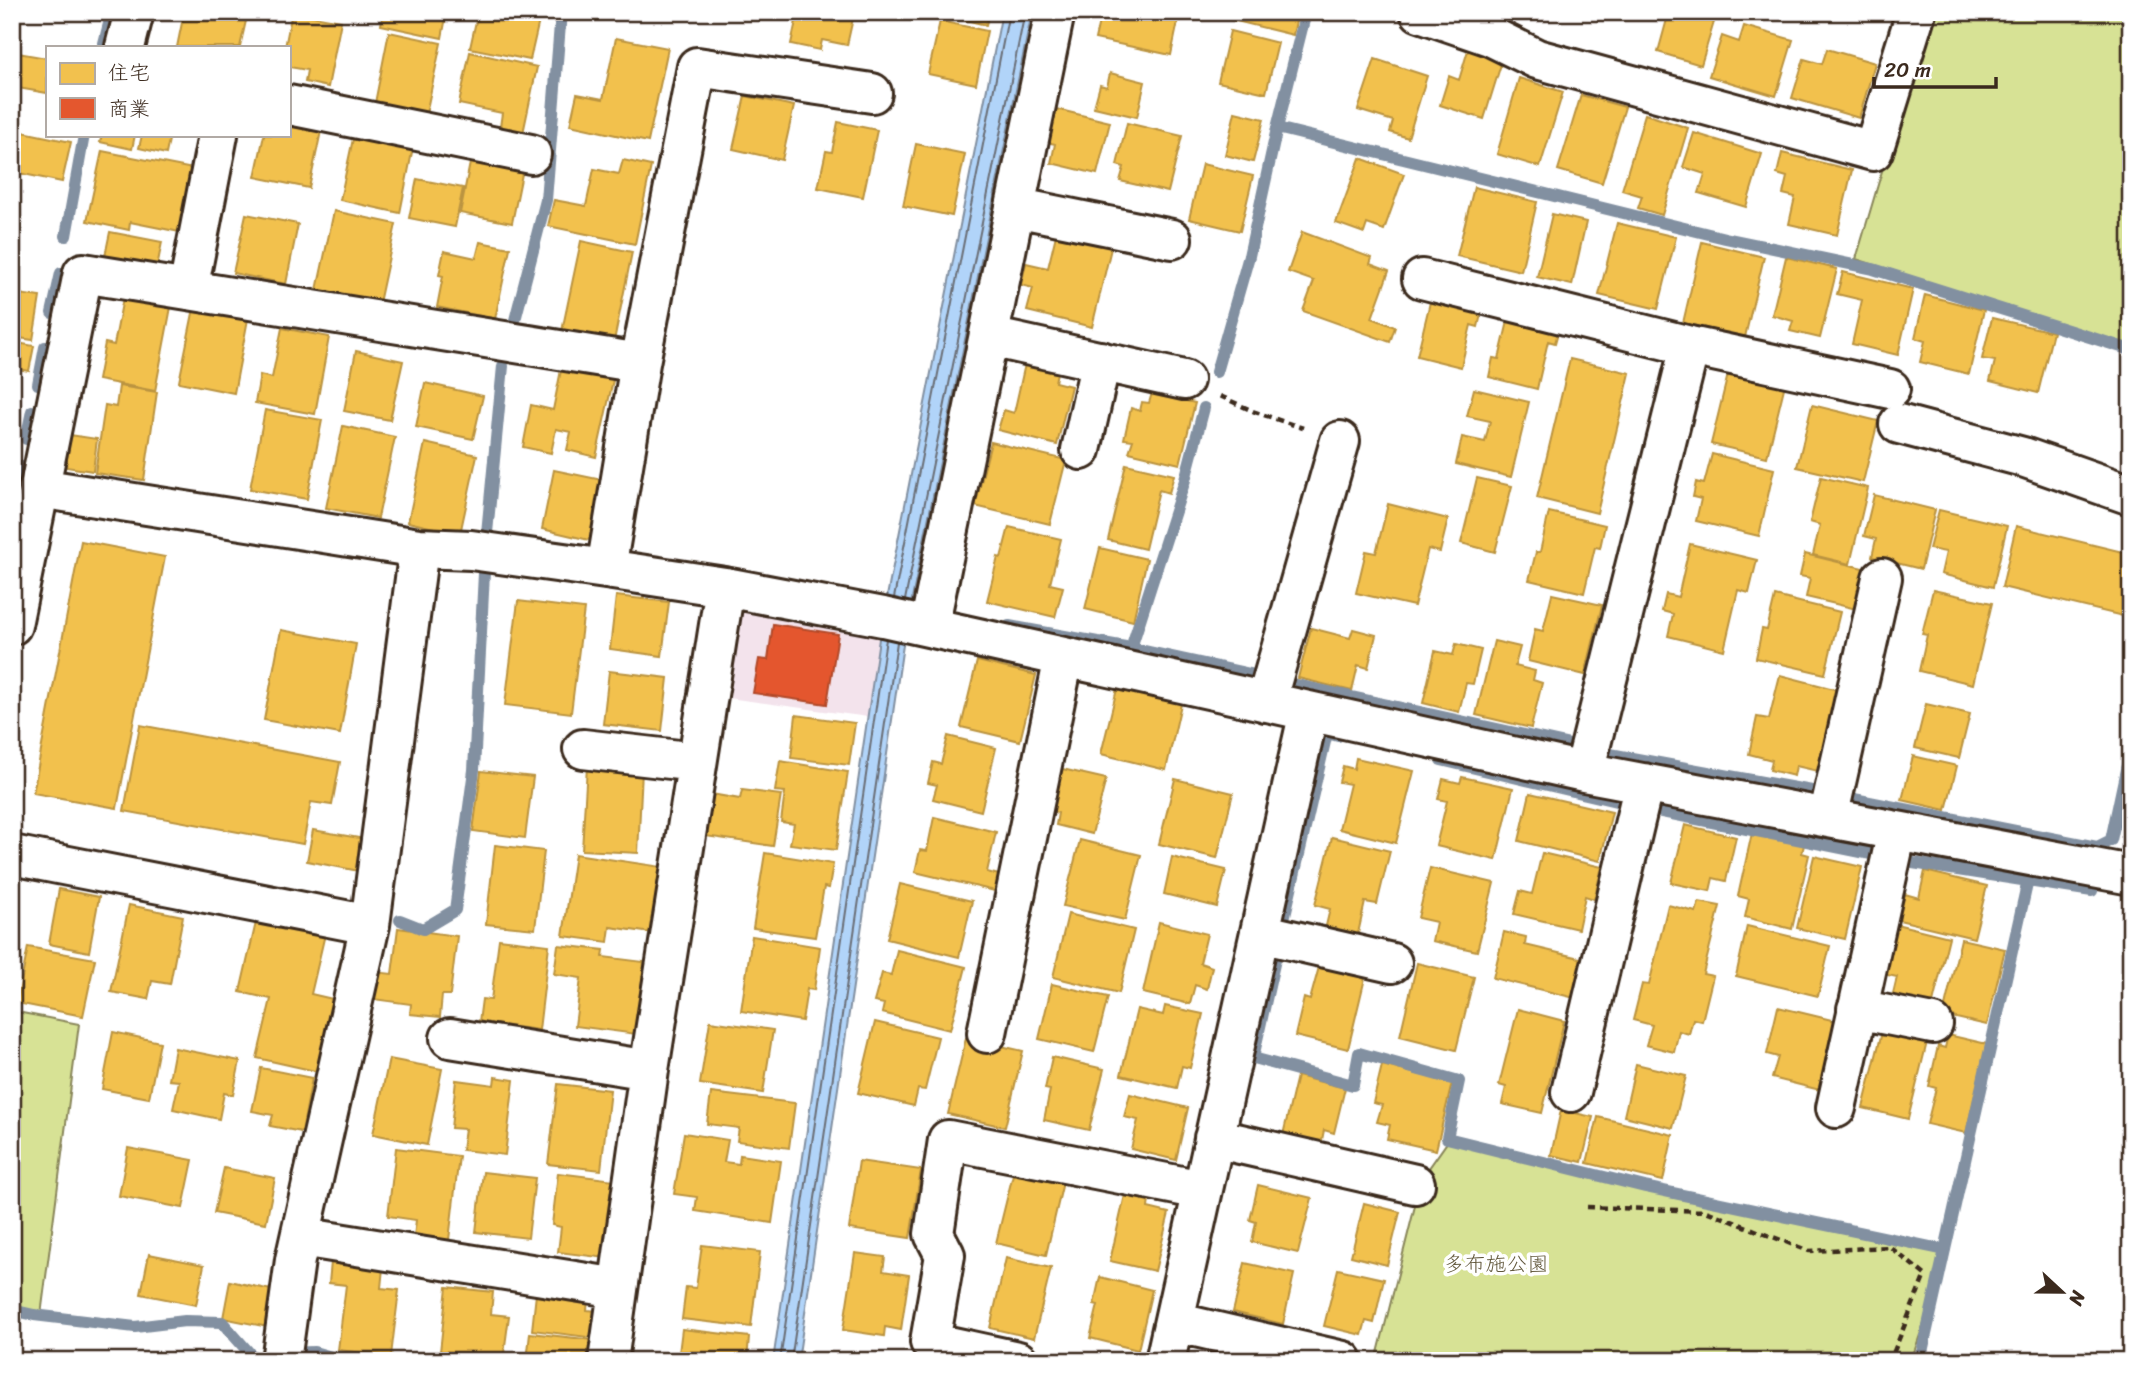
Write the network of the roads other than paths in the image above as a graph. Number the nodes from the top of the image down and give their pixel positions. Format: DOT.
graph roads {
  1 [pos="134,12"];
  2 [pos="1055,12"];
  3 [pos="1420,12"];
  4 [pos="1916,12"];
  5 [pos="125,46"];
  6 [pos="872,93"];
  7 [pos="290,106"];
  8 [pos="218,136"];
  9 [pos="531,154"];
  10 [pos="1015,207"];
  11 [pos="1171,239"];
  12 [pos="1422,279"];
  13 [pos="188,290"];
  14 [pos="990,337"];
  15 [pos="1690,346"];
  16 [pos="1101,361"];
  17 [pos="640,363"];
  18 [pos="1184,380"];
  19 [pos="1340,441"];
  20 [pos="1081,450"];
  21 [pos="39,488"];
  22 [pos="2131,495"];
  23 [pos="419,548"];
  24 [pos="606,569"];
  25 [pos="1882,578"];
  26 [pos="725,587"];
  27 [pos="908,622"];
  28 [pos="12,625"];
  29 [pos="1064,657"];
  30 [pos="1266,702"];
  31 [pos="1309,711"];
  32 [pos="583,749"];
  33 [pos="697,762"];
  34 [pos="1584,772"];
  35 [pos="1644,783"];
  36 [pos="1828,818"];
  37 [pos="1897,831"];
  38 [pos="12,855"];
  39 [pos="2131,875"];
  40 [pos="370,925"];
  41 [pos="1259,933"];
  42 [pos="1392,964"];
  43 [pos="1857,1009"];
  44 [pos="1933,1024"];
  45 [pos="987,1033"];
  46 [pos="450,1038"];
  47 [pos="649,1070"];
  48 [pos="1571,1092"];
  49 [pos="1836,1108"];
  50 [pos="1214,1138"];
  51 [pos="1415,1184"];
  52 [pos="1202,1190"];
  53 [pos="300,1237"];
  54 [pos="618,1288"];
  55 [pos="1174,1322"];
  56 [pos="283,1348"];
  57 [pos="608,1361"];
  58 [pos="1018,1361"];
  59 [pos="1166,1361"];
  60 [pos="1343,1361"];
  1 -- 5 [label="street"];
  2 -- 10 [label="street"];
  3 -- 4 [label="street"];
  6 -- 17 [label="street"];
  7 -- 9 [label="street"];
  8 -- 13 [label="street"];
  10 -- 11 [label="street"];
  10 -- 14 [label="street"];
  12 -- 15 [label="street"];
  13 -- 17 [label="street"];
  13 -- 21 [label="street"];
  14 -- 16 [label="street"];
  14 -- 27 [label="street"];
  15 -- 22 [label="street"];
  15 -- 34 [label="street"];
  16 -- 18 [label="street"];
  16 -- 20 [label="street"];
  17 -- 24 [label="street"];
  19 -- 30 [label="street"];
  21 -- 23 [label="street"];
  21 -- 28 [label="street"];
  23 -- 24 [label="street"];
  23 -- 40 [label="street"];
  24 -- 26 [label="street"];
  25 -- 36 [label="street"];
  26 -- 27 [label="street"];
  26 -- 33 [label="street"];
  27 -- 29 [label="street"];
  29 -- 30 [label="street"];
  29 -- 45 [label="street"];
  30 -- 31 [label="street"];
  31 -- 34 [label="street"];
  31 -- 41 [label="street"];
  32 -- 33 [label="street"];
  33 -- 47 [label="street"];
  34 -- 35 [label="street"];
  35 -- 36 [label="street"];
  35 -- 48 [label="street"];
  36 -- 37 [label="street"];
  37 -- 39 [label="street"];
  37 -- 43 [label="street"];
  38 -- 40 [label="street"];
  40 -- 53 [label="street"];
  41 -- 42 [label="street"];
  41 -- 50 [label="street"];
  43 -- 44 [label="street"];
  43 -- 49 [label="street"];
  46 -- 47 [label="street"];
  47 -- 54 [label="street"];
  50 -- 51 [label="street"];
  50 -- 52 [label="street"];
  52 -- 55 [label="street"];
  52 -- 58 [label="street"];
  53 -- 54 [label="street"];
  53 -- 56 [label="street"];
  54 -- 57 [label="street"];
  55 -- 59 [label="street"];
  55 -- 60 [label="street"];
}
